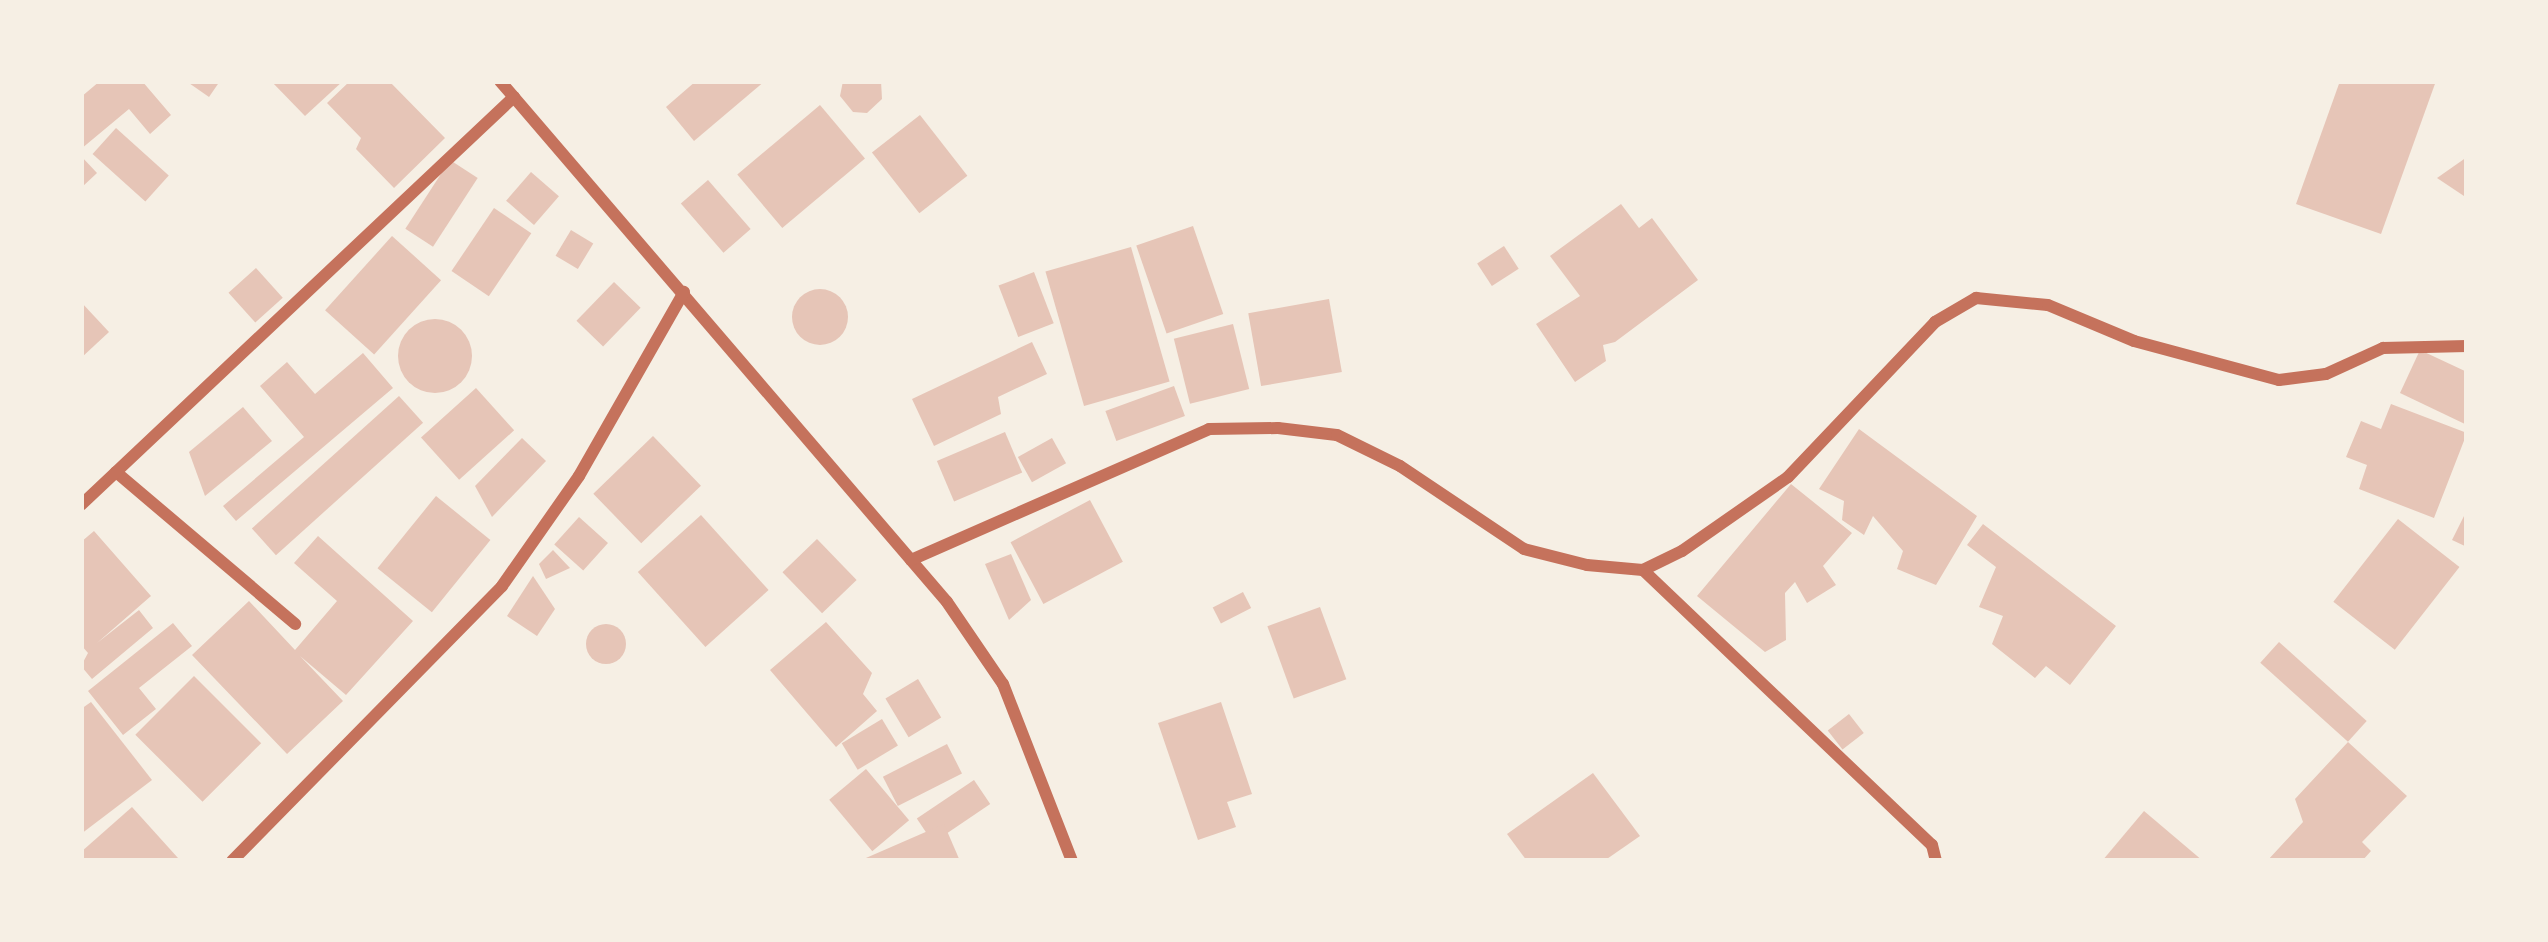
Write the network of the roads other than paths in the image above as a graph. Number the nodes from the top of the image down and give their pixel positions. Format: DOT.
graph roads {
  1 [pos="500,81"];
  2 [pos="514,97"];
  3 [pos="684,292"];
  4 [pos="2467,346"];
  5 [pos="116,472"];
  6 [pos="81,505"];
  7 [pos="910,560"];
  8 [pos="1642,570"];
  9 [pos="295,624"];
  10 [pos="232,861"];
  11 [pos="1072,861"];
  12 [pos="1936,861"];
  1 -- 2 [label="street"];
  2 -- 3 [label="street"];
  2 -- 5 [label="street"];
  3 -- 7 [label="street"];
  3 -- 10 [label="street"];
  4 -- 8 [label="street"];
  5 -- 6 [label="street"];
  5 -- 9 [label="street"];
  7 -- 8 [label="street"];
  7 -- 11 [label="street"];
  8 -- 12 [label="street"];
}
